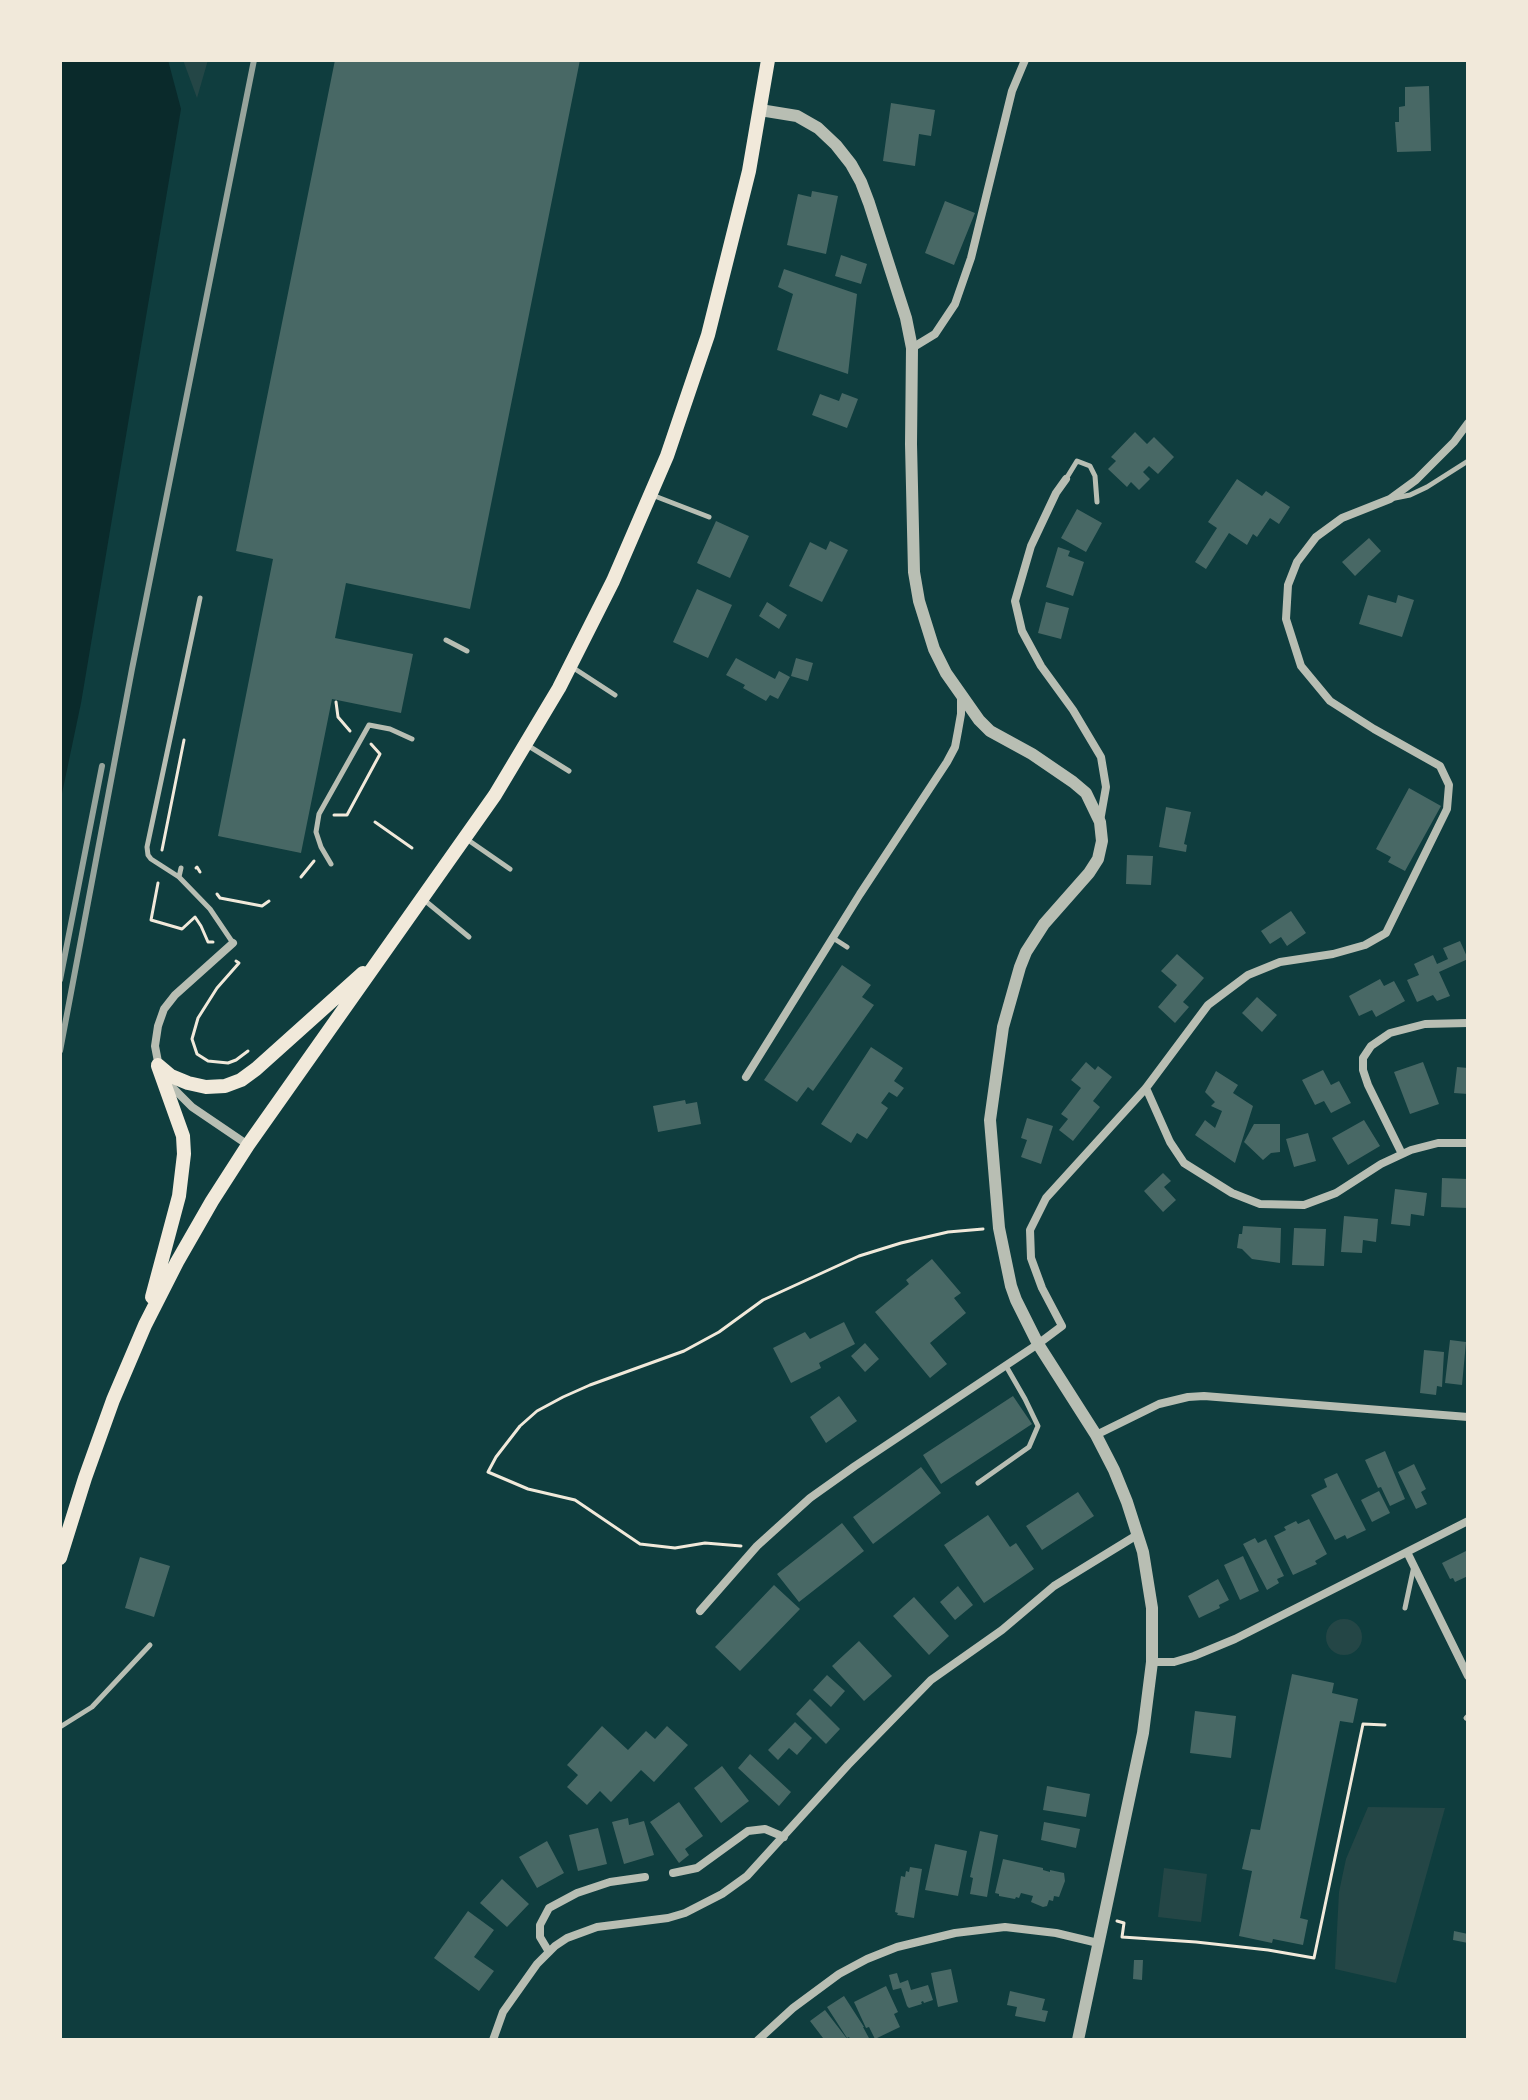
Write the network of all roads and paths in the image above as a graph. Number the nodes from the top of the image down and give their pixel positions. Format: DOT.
graph roads {
  1 [pos="768,60"];
  2 [pos="1025,60"];
  3 [pos="760,110"];
  4 [pos="912,348"];
  5 [pos="1468,423"];
  6 [pos="1468,461"];
  7 [pos="1066,479"];
  8 [pos="651,495"];
  9 [pos="1390,499"];
  10 [pos="1097,502"];
  11 [pos="709,517"];
  12 [pos="200,598"];
  13 [pos="446,640"];
  14 [pos="467,651"];
  15 [pos="571,666"];
  16 [pos="961,694"];
  17 [pos="615,695"];
  18 [pos="336,702"];
  19 [pos="353,734"];
  20 [pos="412,739"];
  21 [pos="370,742"];
  22 [pos="526,745"];
  23 [pos="569,771"];
  24 [pos="351,807"];
  25 [pos="357,811"];
  26 [pos="328,815"];
  27 [pos="375,822"];
  28 [pos="1100,822"];
  29 [pos="465,838"];
  30 [pos="412,848"];
  31 [pos="316,857"];
  32 [pos="331,864"];
  33 [pos="181,868"];
  34 [pos="196,868"];
  35 [pos="510,869"];
  36 [pos="200,872"];
  37 [pos="179,877"];
  38 [pos="301,877"];
  39 [pos="158,883"];
  40 [pos="217,894"];
  41 [pos="423,899"];
  42 [pos="269,901"];
  43 [pos="469,937"];
  44 [pos="833,938"];
  45 [pos="213,942"];
  46 [pos="233,943"];
  47 [pos="847,947"];
  48 [pos="384,953"];
  49 [pos="236,961"];
  50 [pos="1468,1023"];
  51 [pos="257,1047"];
  52 [pos="158,1065"];
  53 [pos="746,1077"];
  54 [pos="1146,1088"];
  55 [pos="1468,1143"];
  56 [pos="248,1145"];
  57 [pos="1402,1154"];
  58 [pos="999,1228"];
  59 [pos="145,1325"];
  60 [pos="1038,1344"];
  61 [pos="1006,1366"];
  62 [pos="1468,1417"];
  63 [pos="1096,1435"];
  64 [pos="978,1483"];
  65 [pos="1468,1521"];
  66 [pos="1137,1535"];
  67 [pos="757,1546"];
  68 [pos="1407,1552"];
  69 [pos="60,1558"];
  70 [pos="1414,1566"];
  71 [pos="1405,1608"];
  72 [pos="700,1611"];
  73 [pos="150,1645"];
  74 [pos="1152,1662"];
  75 [pos="1468,1676"];
  76 [pos="1385,1725"];
  77 [pos="60,1727"];
  78 [pos="784,1837"];
  79 [pos="673,1873"];
  80 [pos="645,1877"];
  81 [pos="1103,1918"];
  82 [pos="1098,1943"];
  83 [pos="549,1952"];
  84 [pos="493,2040"];
  85 [pos="758,2040"];
  86 [pos="1078,2040"];
  1 -- 3 [label="main road"];
  2 -- 4 [label="street"];
  3 -- 4 [label="street"];
  3 -- 8 [label="main road"];
  4 -- 16 [label="street"];
  5 -- 9 [label="street"];
  6 -- 9 [label="lane"];
  7 -- 10 [label="lane"];
  7 -- 28 [label="street"];
  8 -- 11 [label="lane"];
  8 -- 15 [label="main road"];
  9 -- 54 [label="street"];
  12 -- 37 [label="lane"];
  13 -- 14 [label="lane"];
  15 -- 17 [label="lane"];
  15 -- 22 [label="main road"];
  16 -- 28 [label="street"];
  16 -- 44 [label="street"];
  18 -- 19 [label="path"];
  20 -- 32 [label="lane"];
  21 -- 24 [label="path"];
  22 -- 23 [label="lane"];
  22 -- 29 [label="main road"];
  24 -- 25 [label="path"];
  24 -- 26 [label="path"];
  27 -- 30 [label="path"];
  28 -- 58 [label="street"];
  29 -- 35 [label="lane"];
  29 -- 41 [label="main road"];
  31 -- 38 [label="path"];
  33 -- 37 [label="lane"];
  34 -- 36 [label="path"];
  37 -- 46 [label="lane"];
  39 -- 45 [label="path"];
  40 -- 42 [label="path"];
  41 -- 43 [label="lane"];
  41 -- 48 [label="main road"];
  44 -- 47 [label="lane"];
  44 -- 53 [label="street"];
  46 -- 52 [label="street"];
  48 -- 52 [label="main road"];
  48 -- 56 [label="main road"];
  49 -- 51 [label="path"];
  50 -- 57 [label="street"];
  52 -- 56 [label="street"];
  52 -- 59 [label="main road"];
  54 -- 57 [label="street"];
  54 -- 60 [label="street"];
  55 -- 57 [label="street"];
  56 -- 59 [label="main road"];
  58 -- 60 [label="street"];
  58 -- 67 [label="path"];
  59 -- 69 [label="main road"];
  60 -- 61 [label="street"];
  60 -- 63 [label="street"];
  61 -- 64 [label="lane"];
  61 -- 67 [label="street"];
  62 -- 63 [label="street"];
  63 -- 66 [label="street"];
  65 -- 68 [label="street"];
  66 -- 74 [label="street"];
  66 -- 78 [label="street"];
  67 -- 72 [label="street"];
  68 -- 70 [label="street"];
  68 -- 74 [label="street"];
  70 -- 71 [label="lane"];
  70 -- 75 [label="street"];
  73 -- 77 [label="lane"];
  74 -- 81 [label="street"];
  76 -- 81 [label="path"];
  78 -- 79 [label="street"];
  78 -- 83 [label="street"];
  80 -- 83 [label="street"];
  81 -- 82 [label="street"];
  82 -- 85 [label="street"];
  82 -- 86 [label="street"];
  83 -- 84 [label="street"];
}
